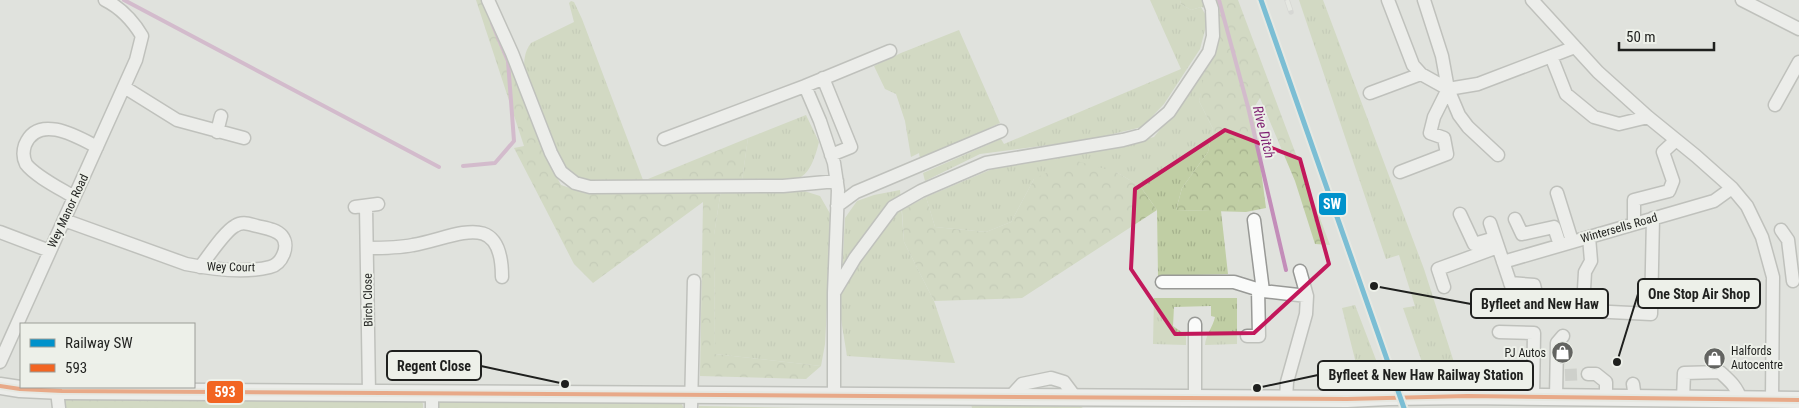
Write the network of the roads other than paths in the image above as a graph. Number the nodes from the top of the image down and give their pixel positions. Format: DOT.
graph roads {
  1 [pos="105,0"];
  2 [pos="488,0"];
  3 [pos="1209,0"];
  4 [pos="1388,0"];
  5 [pos="1424,0"];
  6 [pos="1532,0"];
  7 [pos="1742,0"];
  8 [pos="1799,29"];
  9 [pos="1575,47"];
  10 [pos="890,51"];
  11 [pos="1551,56"];
  12 [pos="1799,62"];
  13 [pos="1421,74"];
  14 [pos="824,78"];
  15 [pos="805,86"];
  16 [pos="124,87"];
  17 [pos="1448,89"];
  18 [pos="1370,93"];
  19 [pos="1775,105"];
  20 [pos="221,116"];
  21 [pos="1648,117"];
  22 [pos="1002,131"];
  23 [pos="217,132"];
  24 [pos="244,138"];
  25 [pos="664,139"];
  26 [pos="1676,140"];
  27 [pos="97,147"];
  28 [pos="831,155"];
  29 [pos="1498,155"];
  30 [pos="1400,172"];
  31 [pos="837,181"];
  32 [pos="1732,188"];
  33 [pos="1557,194"];
  34 [pos="74,197"];
  35 [pos="366,205"];
  36 [pos="837,206"];
  37 [pos="1460,214"];
  38 [pos="1653,218"];
  39 [pos="1515,219"];
  40 [pos="64,220"];
  41 [pos="1254,220"];
  42 [pos="1490,223"];
  43 [pos="1634,224"];
  44 [pos="0,232"];
  45 [pos="1589,236"];
  46 [pos="1497,243"];
  47 [pos="1566,243"];
  48 [pos="1765,246"];
  49 [pos="367,248"];
  50 [pos="50,251"];
  51 [pos="1503,262"];
  52 [pos="200,266"];
  53 [pos="1300,271"];
  54 [pos="504,277"];
  55 [pos="694,281"];
  56 [pos="1792,281"];
  57 [pos="1162,282"];
  58 [pos="1510,283"];
  59 [pos="1444,287"];
  60 [pos="1260,290"];
  61 [pos="834,292"];
  62 [pos="1307,296"];
  63 [pos="1516,300"];
  64 [pos="1567,310"];
  65 [pos="1195,324"];
  66 [pos="1499,332"];
  67 [pos="1247,336"];
  68 [pos="1563,336"];
  69 [pos="0,362"];
  70 [pos="1588,374"];
  71 [pos="0,386"];
  72 [pos="57,391"];
  73 [pos="369,393"];
  74 [pos="834,396"];
  75 [pos="1533,397"];
  76 [pos="1556,397"];
  77 [pos="1632,397"];
  78 [pos="1195,398"];
  79 [pos="1606,398"];
  80 [pos="1286,399"];
  81 [pos="1683,399"];
  82 [pos="1740,400"];
  83 [pos="1772,400"];
  84 [pos="1799,400"];
  85 [pos="432,401"];
  86 [pos="1001,401"];
  87 [pos="692,402"];
  88 [pos="1100,403"];
  89 [pos="59,408"];
  1 -- 16 [label="street, Wey Manor Road"];
  2 -- 31 [label="street"];
  3 -- 61 [label="street"];
  4 -- 13 [label="street"];
  5 -- 17 [label="street"];
  6 -- 9 [label="street"];
  7 -- 8 [label="street"];
  9 -- 11 [label="street"];
  9 -- 21 [label="street"];
  10 -- 14 [label="street"];
  11 -- 17 [label="street"];
  11 -- 21 [label="street"];
  12 -- 19 [label="street"];
  13 -- 17 [label="street"];
  13 -- 18 [label="street"];
  14 -- 15 [label="street"];
  14 -- 28 [label="street"];
  15 -- 25 [label="street"];
  15 -- 28 [label="street"];
  16 -- 23 [label="street"];
  16 -- 27 [label="street, Wey Manor Road"];
  17 -- 29 [label="street"];
  17 -- 30 [label="street"];
  20 -- 23 [label="street"];
  21 -- 26 [label="street"];
  22 -- 36 [label="street"];
  23 -- 24 [label="street"];
  26 -- 32 [label="street"];
  26 -- 43 [label="street"];
  27 -- 34 [label="street, Wey Manor Road"];
  27 -- 34 [label="street"];
  28 -- 31 [label="street"];
  31 -- 36 [label="street"];
  32 -- 38 [label="street, Wintersells Road"];
  32 -- 48 [label="street"];
  33 -- 47 [label="street"];
  34 -- 40 [label="street, Wey Manor Road"];
  35 -- 49 [label="street, Birch Close"];
  36 -- 61 [label="street"];
  37 -- 46 [label="street"];
  38 -- 43 [label="street, Wintersells Road"];
  38 -- 45 [label="street"];
  39 -- 47 [label="street"];
  40 -- 50 [label="street, Wey Manor Road"];
  40 -- 52 [label="street, Wey Court"];
  41 -- 60 [label="street"];
  42 -- 46 [label="street"];
  43 -- 45 [label="street, Wintersells Road"];
  44 -- 50 [label="street"];
  45 -- 47 [label="street, Wintersells Road"];
  46 -- 51 [label="street"];
  46 -- 59 [label="street"];
  47 -- 51 [label="street, Wintersells Road"];
  48 -- 56 [label="street"];
  48 -- 83 [label="street"];
  49 -- 54 [label="street"];
  49 -- 73 [label="street, Birch Close"];
  50 -- 69 [label="street, Wey Manor Road"];
  51 -- 58 [label="street"];
  52 -- 52 [label="street, Wey Court"];
  53 -- 62 [label="street"];
  55 -- 87 [label="street"];
  57 -- 60 [label="street"];
  58 -- 63 [label="street"];
  58 -- 64 [label="street"];
  60 -- 62 [label="street"];
  60 -- 67 [label="street"];
  61 -- 74 [label="street"];
  62 -- 80 [label="street"];
  65 -- 78 [label="street"];
  66 -- 75 [label="street"];
  68 -- 76 [label="street"];
  70 -- 79 [label="street"];
  71 -- 72 [label="main road"];
  72 -- 73 [label="main road"];
  72 -- 89 [label="street"];
  73 -- 85 [label="main road"];
  74 -- 86 [label="main road"];
  74 -- 87 [label="main road"];
  75 -- 76 [label="main road"];
  75 -- 80 [label="main road"];
  76 -- 79 [label="main road"];
  77 -- 79 [label="main road"];
  77 -- 81 [label="main road"];
  78 -- 80 [label="main road"];
  78 -- 88 [label="main road"];
  81 -- 82 [label="main road"];
  81 -- 82 [label="street"];
  82 -- 83 [label="main road"];
  83 -- 84 [label="main road"];
  85 -- 87 [label="main road"];
  86 -- 88 [label="main road"];
}
